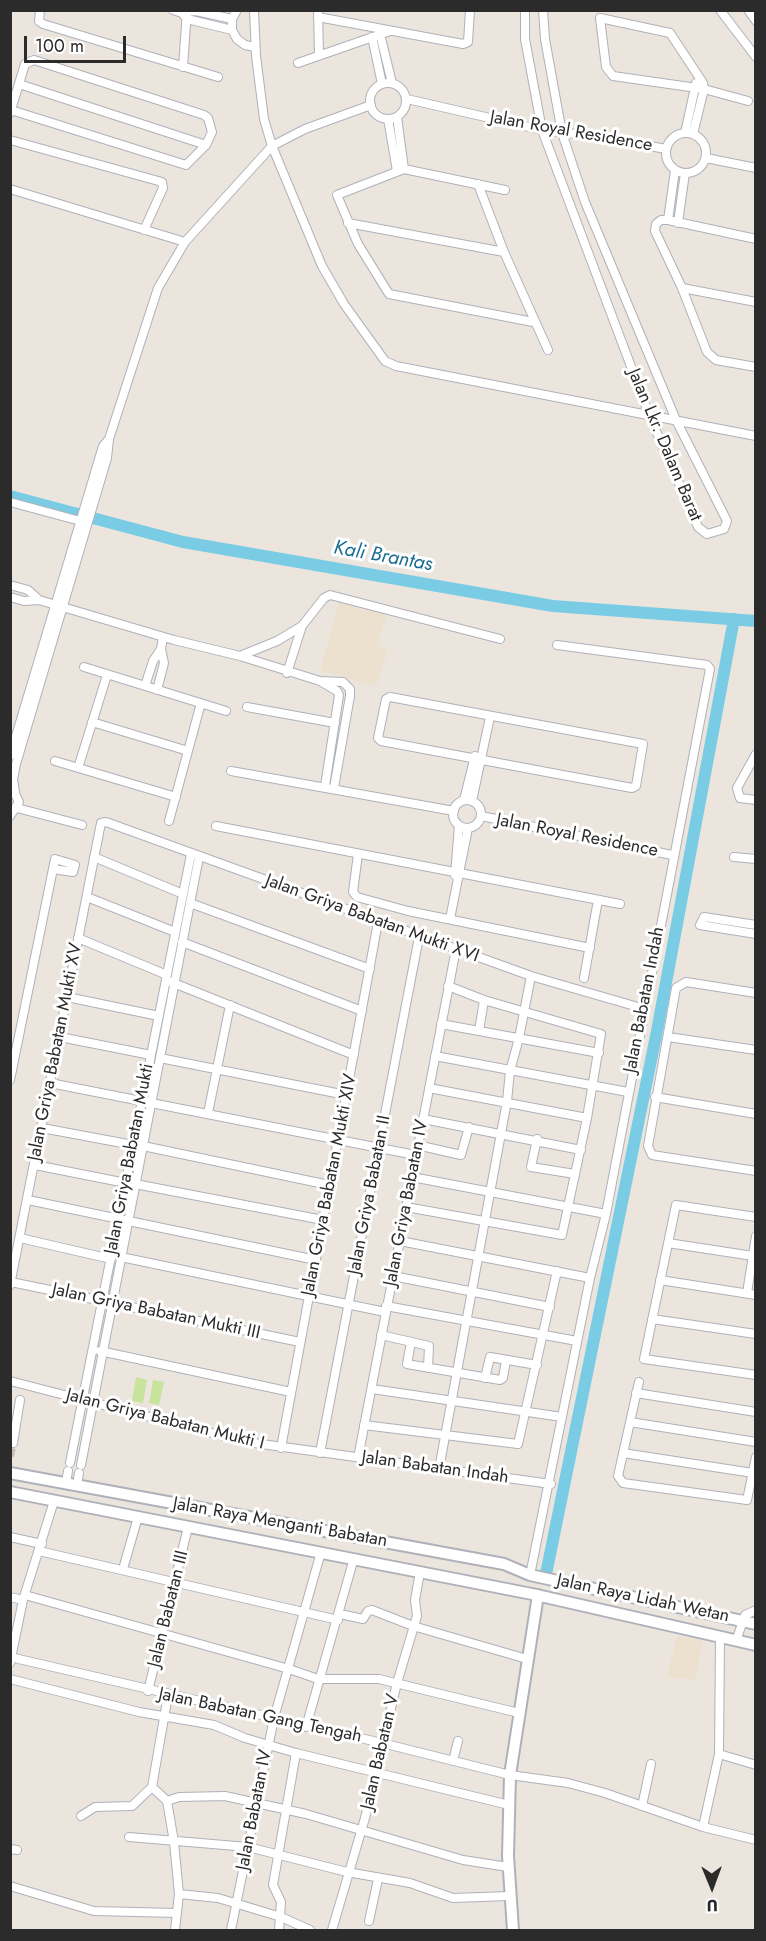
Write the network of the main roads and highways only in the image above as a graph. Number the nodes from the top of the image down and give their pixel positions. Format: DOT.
graph roads {
  1 [pos="10,1473"];
  2 [pos="10,1492"];
  3 [pos="213,1522"];
  4 [pos="530,1575"];
  5 [pos="535,1594"];
  6 [pos="756,1624"];
  7 [pos="756,1645"];
  8 [pos="513,1930"];
  1 -- 3 [label="main road, Jalan Raya Menganti Babatan"];
  2 -- 3 [label="main road, Jalan Raya Menganti Babatan"];
  3 -- 4 [label="main road, Jalan Raya Menganti Babatan"];
  3 -- 5 [label="main road, Jalan Raya Menganti Babatan"];
  4 -- 5 [label="main road"];
  4 -- 6 [label="main road, Jalan Raya Lidah Wetan"];
  5 -- 7 [label="main road, Jalan Raya Lidah Wetan"];
  5 -- 8 [label="main road"];
}
